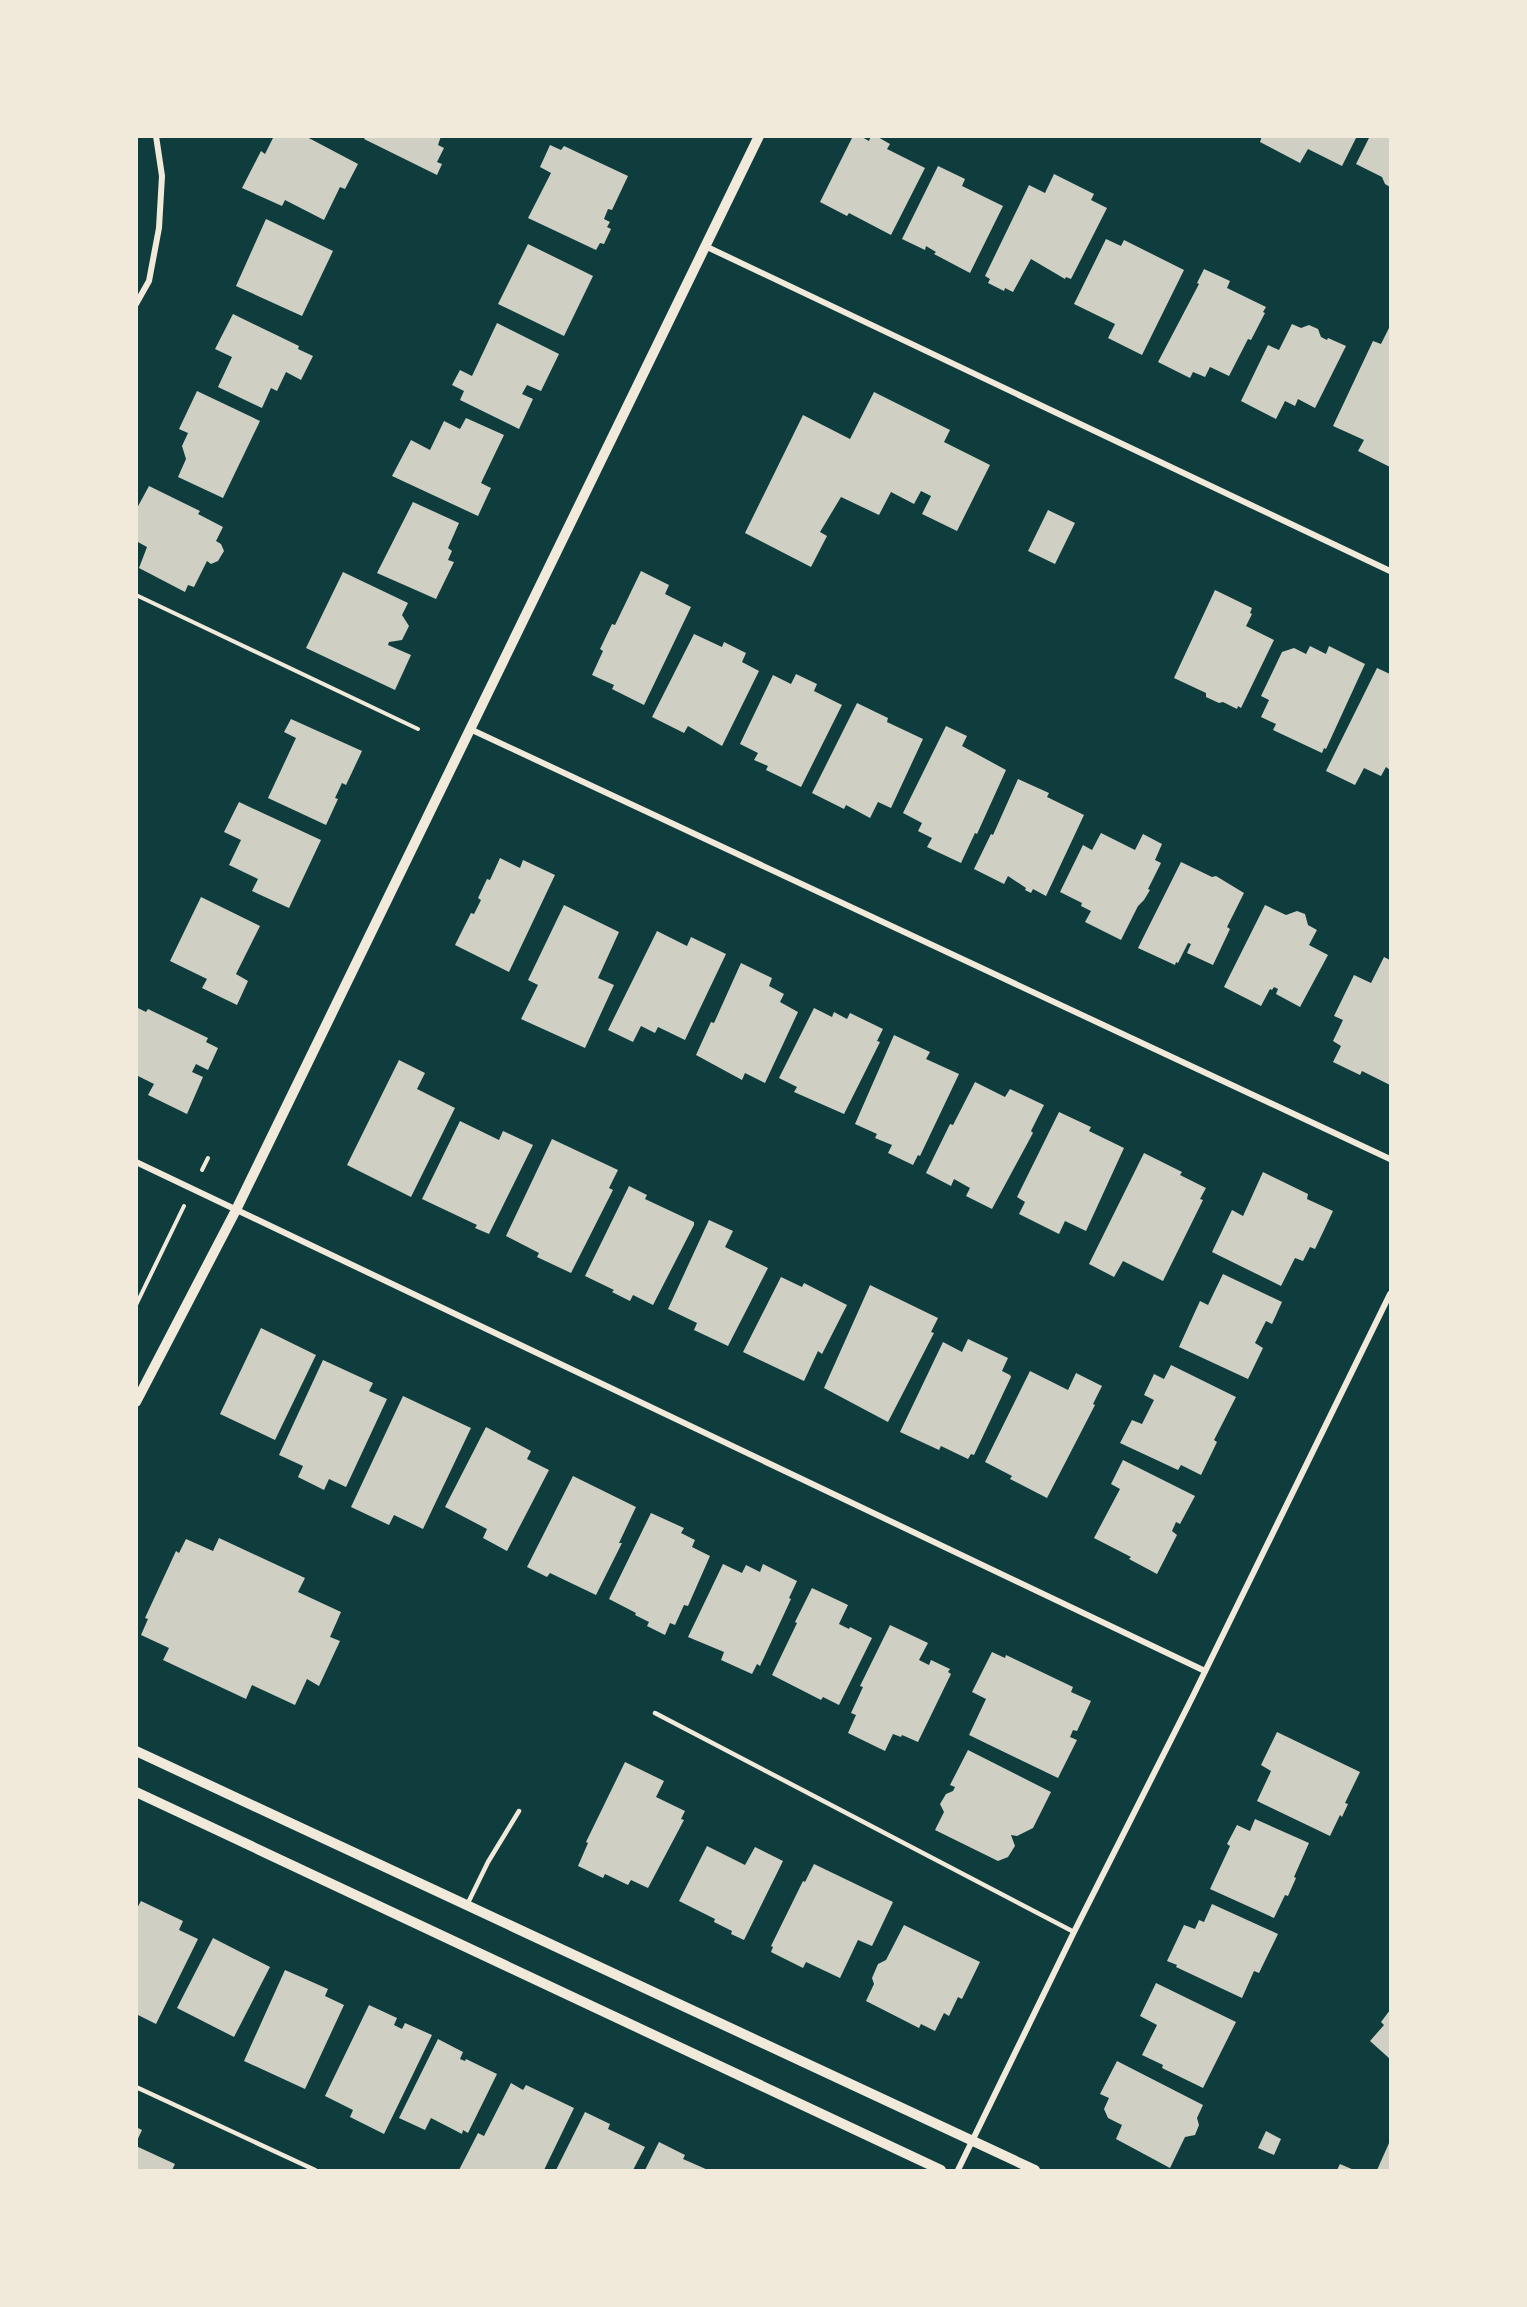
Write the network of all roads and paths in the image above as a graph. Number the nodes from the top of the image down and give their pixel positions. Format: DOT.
graph roads {
  1 [pos="156,136"];
  2 [pos="759,136"];
  3 [pos="705,246"];
  4 [pos="136,304"];
  5 [pos="1390,571"];
  6 [pos="136,595"];
  7 [pos="418,729"];
  8 [pos="470,729"];
  9 [pos="1390,1159"];
  10 [pos="136,1162"];
  11 [pos="236,1210"];
  12 [pos="178,1220"];
  13 [pos="1390,1294"];
  14 [pos="136,1305"];
  15 [pos="136,1402"];
  16 [pos="1205,1671"];
  17 [pos="655,1713"];
  18 [pos="136,1751"];
  19 [pos="136,1792"];
  20 [pos="519,1811"];
  21 [pos="467,1905"];
  22 [pos="1074,1932"];
  23 [pos="136,2087"];
  24 [pos="973,2142"];
  25 [pos="315,2170"];
  26 [pos="941,2170"];
  27 [pos="958,2170"];
  28 [pos="1035,2170"];
  1 -- 4 [label="street"];
  2 -- 3 [label="street"];
  3 -- 5 [label="street"];
  3 -- 8 [label="street"];
  6 -- 7 [label="path"];
  8 -- 9 [label="street"];
  8 -- 11 [label="street"];
  10 -- 11 [label="street"];
  11 -- 15 [label="street"];
  11 -- 16 [label="street"];
  12 -- 14 [label="path"];
  13 -- 16 [label="street"];
  16 -- 22 [label="street"];
  17 -- 22 [label="lane"];
  18 -- 21 [label="street"];
  19 -- 26 [label="street"];
  20 -- 21 [label="lane"];
  21 -- 24 [label="street"];
  22 -- 24 [label="street"];
  23 -- 25 [label="lane"];
  24 -- 27 [label="street"];
  24 -- 28 [label="street"];
}
